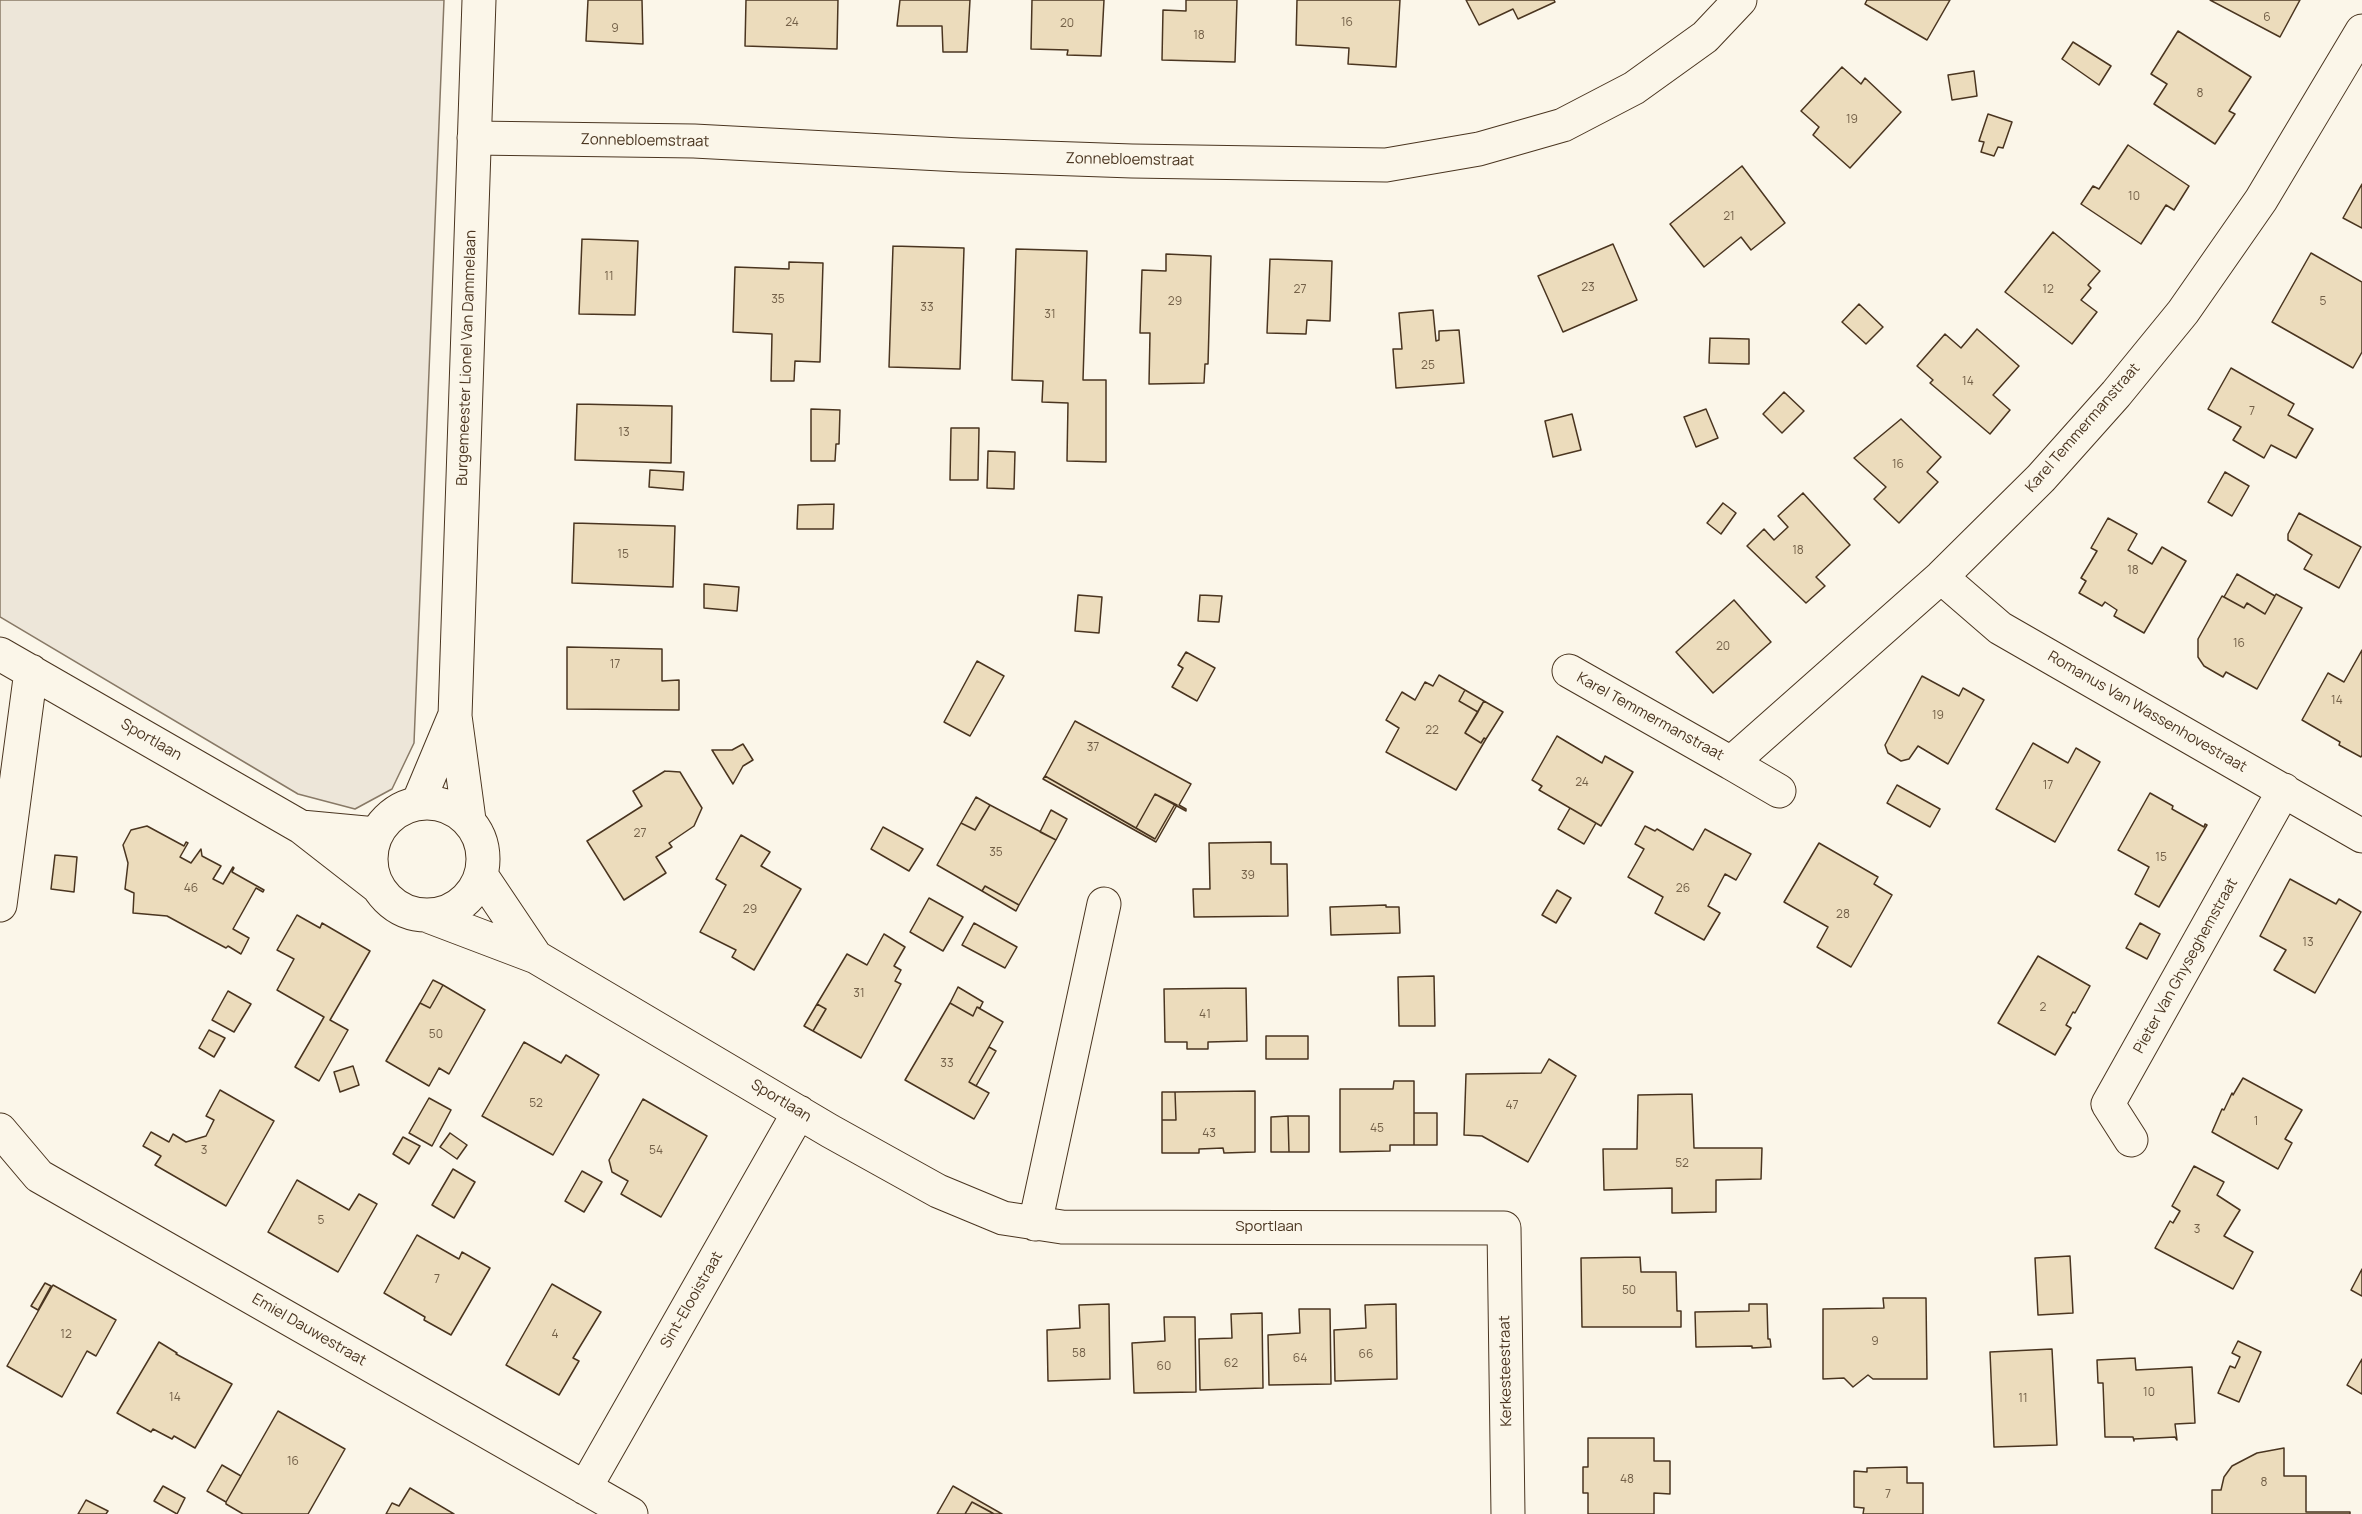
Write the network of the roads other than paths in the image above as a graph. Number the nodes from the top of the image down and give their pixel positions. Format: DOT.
graph roads {
  1 [pos="479,0"];
  2 [pos="1740,0"];
  3 [pos="2362,31"];
  4 [pos="474,138"];
  5 [pos="1941,577"];
  6 [pos="0,654"];
  7 [pos="31,671"];
  8 [pos="1569,671"];
  9 [pos="455,716"];
  10 [pos="1731,763"];
  11 [pos="2284,790"];
  12 [pos="1779,791"];
  13 [pos="418,803"];
  14 [pos="469,820"];
  15 [pos="301,826"];
  16 [pos="376,834"];
  17 [pos="2362,836"];
  18 [pos="481,875"];
  19 [pos="378,887"];
  20 [pos="1104,904"];
  21 [pos="0,905"];
  22 [pos="428,916"];
  23 [pos="536,957"];
  24 [pos="799,1112"];
  25 [pos="0,1130"];
  26 [pos="2131,1140"];
  27 [pos="1035,1224"];
  28 [pos="1504,1228"];
  29 [pos="585,1488"];
  30 [pos="631,1514"];
  31 [pos="1508,1514"];
  1 -- 4 [label="street, Burgemeester Lionel Van Dammelaan"];
  2 -- 4 [label="street, Zonnebloemstraat"];
  3 -- 5 [label="street, Karel Temmermanstraat"];
  4 -- 9 [label="street, Burgemeester Lionel Van Dammelaan"];
  5 -- 10 [label="street, Karel Temmermanstraat"];
  5 -- 11 [label="street, Romanus Van Wassenhovestraat"];
  6 -- 7 [label="street, Sportlaan"];
  7 -- 15 [label="street, Sportlaan"];
  7 -- 21 [label="street"];
  8 -- 10 [label="street, Karel Temmermanstraat"];
  9 -- 13 [label="street, Burgemeester Lionel Van Dammelaan"];
  9 -- 14 [label="street, Burgemeester Lionel Van Dammelaan"];
  10 -- 12 [label="street, Karel Temmermanstraat"];
  11 -- 17 [label="street, Romanus Van Wassenhovestraat"];
  11 -- 26 [label="street, Pieter Van Ghyseghemstraat"];
  13 -- 14 [label="street"];
  13 -- 16 [label="street"];
  14 -- 18 [label="street"];
  15 -- 16 [label="street, Sportlaan"];
  15 -- 19 [label="street, Sportlaan"];
  16 -- 19 [label="street"];
  18 -- 22 [label="street"];
  18 -- 23 [label="street, Sportlaan"];
  19 -- 22 [label="street"];
  20 -- 27 [label="street"];
  22 -- 23 [label="street, Sportlaan"];
  23 -- 24 [label="street, Sportlaan"];
  24 -- 27 [label="street, Sportlaan"];
  24 -- 29 [label="street, Sint-Elooistraat"];
  25 -- 29 [label="street, Emiel Dauwestraat"];
  27 -- 28 [label="street, Sportlaan"];
  28 -- 31 [label="street, Kerkesteestraat"];
  29 -- 30 [label="street, Emiel Dauwestraat"];
}
